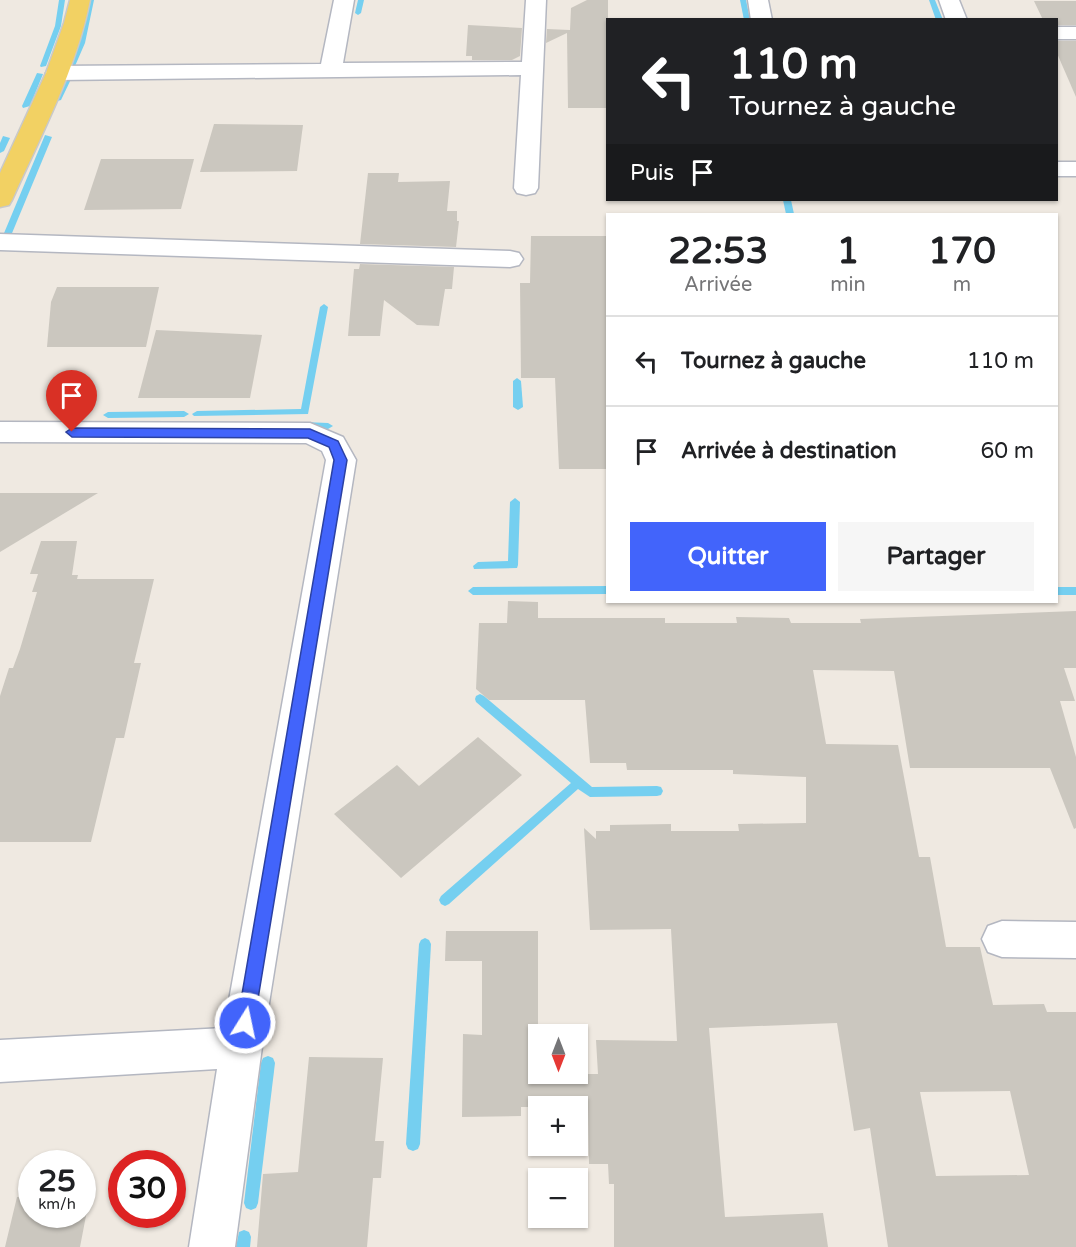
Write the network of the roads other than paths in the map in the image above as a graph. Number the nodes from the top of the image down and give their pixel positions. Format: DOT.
graph roads {
  1 [pos="80,0"];
  2 [pos="344,0"];
  3 [pos="537,0"];
  4 [pos="758,0"];
  5 [pos="949,0"];
  6 [pos="762,18"];
  7 [pos="956,18"];
  8 [pos="1058,33"];
  9 [pos="1076,33"];
  10 [pos="534,69"];
  11 [pos="330,72"];
  12 [pos="57,73"];
  13 [pos="1058,169"];
  14 [pos="1076,169"];
  15 [pos="526,188"];
  16 [pos="0,200"];
  17 [pos="0,242"];
  18 [pos="510,259"];
  19 [pos="0,432"];
  20 [pos="1002,939"];
  21 [pos="1076,940"];
  22 [pos="241,1047"];
  23 [pos="0,1061"];
  24 [pos="212,1247"];
  1 -- 12 [label="main road"];
  2 -- 11 [label="street"];
  3 -- 10 [label="street"];
  4 -- 6 [label="street"];
  5 -- 7 [label="street"];
  8 -- 9 [label="street"];
  10 -- 11 [label="street"];
  10 -- 15 [label="street"];
  11 -- 12 [label="street"];
  12 -- 16 [label="main road"];
  13 -- 14 [label="street"];
  17 -- 18 [label="street"];
  19 -- 22 [label="street"];
  20 -- 21 [label="street"];
  22 -- 23 [label="street"];
  22 -- 24 [label="street"];
}
